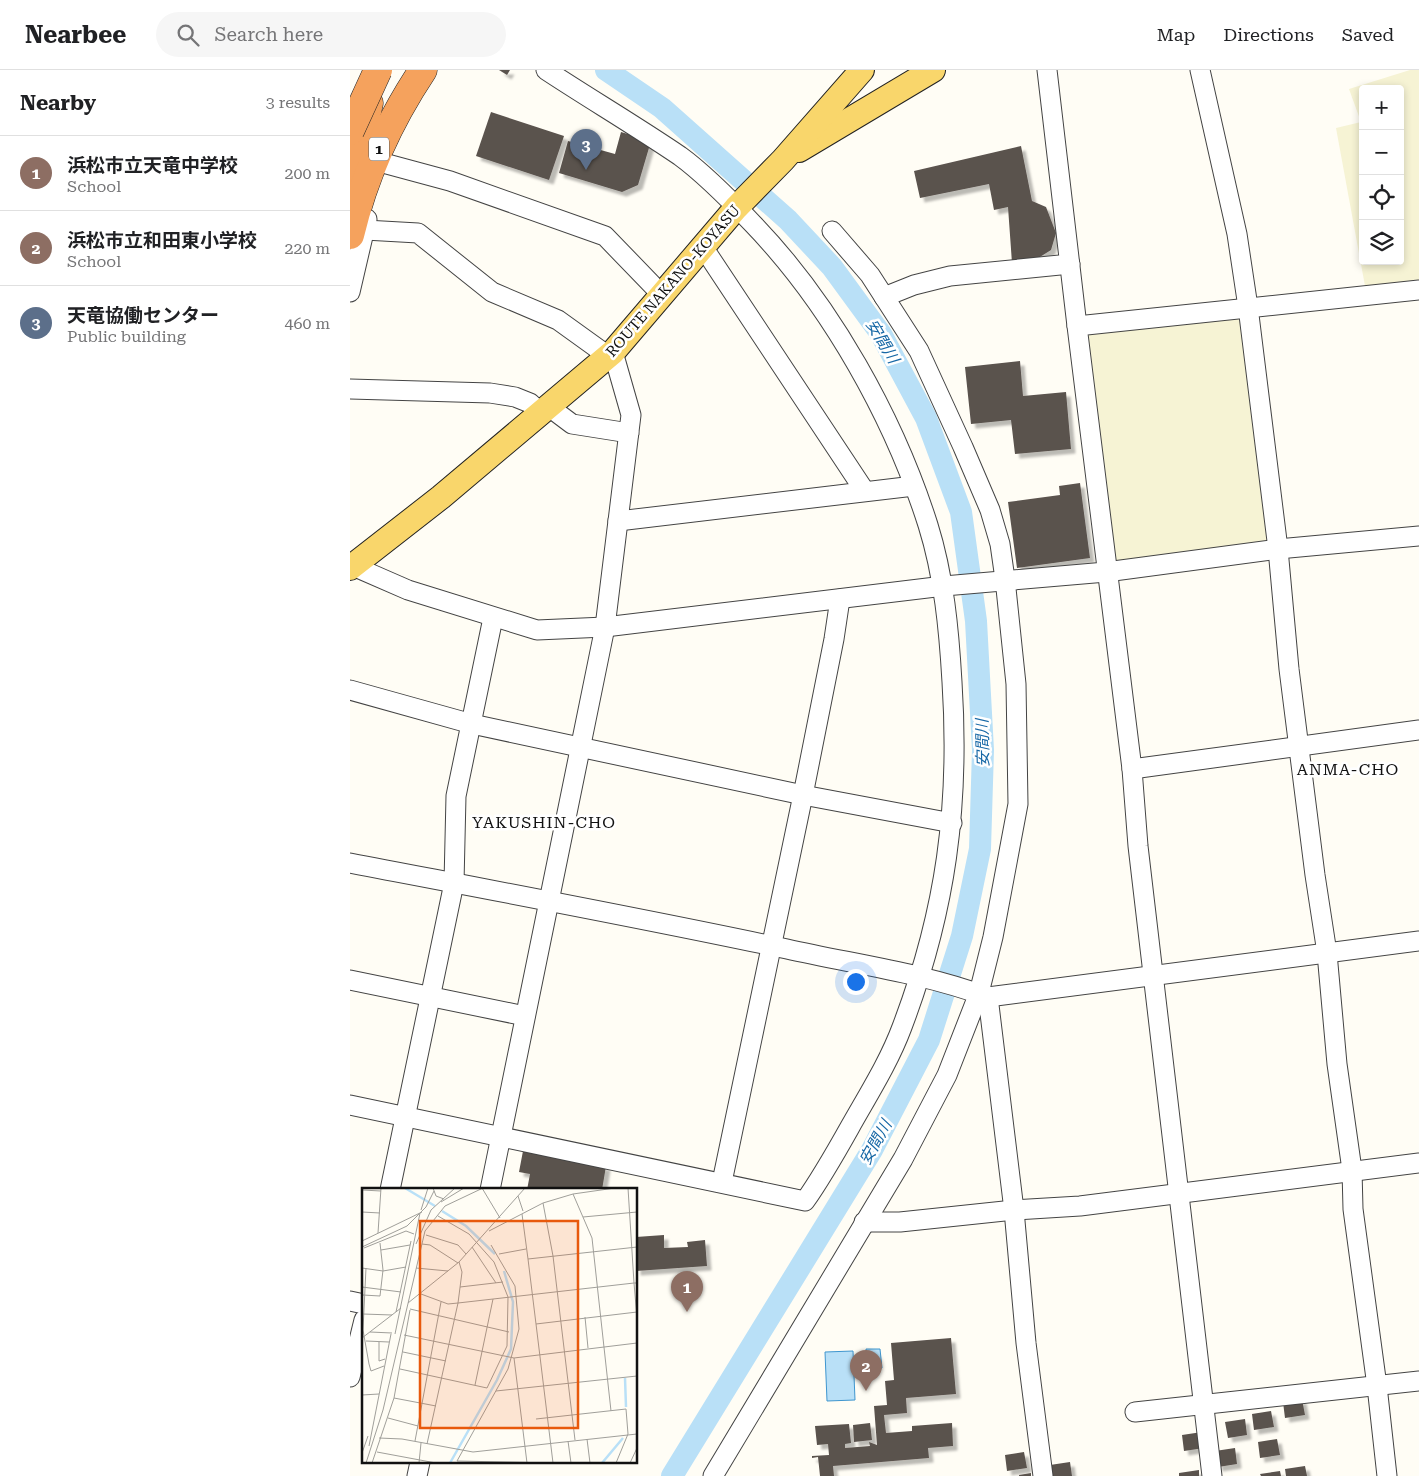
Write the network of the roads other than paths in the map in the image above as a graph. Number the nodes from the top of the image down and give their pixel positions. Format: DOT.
graph roads {
  1 [pos="377,70"];
  2 [pos="423,70"];
  3 [pos="439,70"];
  4 [pos="546,70"];
  5 [pos="862,70"];
  6 [pos="1047,70"];
  7 [pos="1200,70"];
  8 [pos="918,74"];
  9 [pos="350,131"];
  10 [pos="387,164"];
  11 [pos="778,164"];
  12 [pos="350,190"];
  13 [pos="738,206"];
  14 [pos="832,231"];
  15 [pos="357,232"];
  16 [pos="703,246"];
  17 [pos="1070,264"];
  18 [pos="1419,290"];
  19 [pos="350,292"];
  20 [pos="662,295"];
  21 [pos="884,297"];
  22 [pos="1248,307"];
  23 [pos="1077,326"];
  24 [pos="610,354"];
  25 [pos="350,389"];
  26 [pos="544,408"];
  27 [pos="629,433"];
  28 [pos="914,486"];
  29 [pos="864,490"];
  30 [pos="618,521"];
  31 [pos="1419,536"];
  32 [pos="1278,549"];
  33 [pos="352,567"];
  34 [pos="1106,572"];
  35 [pos="1005,580"];
  36 [pos="943,586"];
  37 [pos="840,600"];
  38 [pos="492,618"];
  39 [pos="605,627"];
  40 [pos="350,690"];
  41 [pos="472,724"];
  42 [pos="1419,730"];
  43 [pos="581,746"];
  44 [pos="1300,747"];
  45 [pos="1132,769"];
  46 [pos="803,795"];
  47 [pos="952,823"];
  48 [pos="350,863"];
  49 [pos="454,883"];
  50 [pos="550,900"];
  51 [pos="1419,941"];
  52 [pos="771,946"];
  53 [pos="1327,953"];
  54 [pos="1154,977"];
  55 [pos="919,978"];
  56 [pos="350,980"];
  57 [pos="982,994"];
  58 [pos="431,997"];
  59 [pos="525,1016"];
  60 [pos="350,1105"];
  61 [pos="406,1116"];
  62 [pos="501,1136"];
  63 [pos="1419,1163"];
  64 [pos="1352,1170"];
  65 [pos="722,1182"];
  66 [pos="390,1188"];
  67 [pos="490,1188"];
  68 [pos="1180,1194"];
  69 [pos="1014,1210"];
  70 [pos="864,1222"];
  71 [pos="362,1328"];
  72 [pos="350,1377"];
  73 [pos="1419,1381"];
  74 [pos="1377,1386"];
  75 [pos="1203,1403"];
  76 [pos="1135,1412"];
  77 [pos="713,1476"];
  78 [pos="1043,1476"];
  79 [pos="1212,1476"];
  80 [pos="1387,1476"];
  1 -- 9 [label="highway, 1, bridge"];
  1 -- 12 [label="highway, 1"];
  2 -- 15 [label="highway, 1"];
  3 -- 10 [label="street"];
  4 -- 13 [label="street"];
  5 -- 11 [label="main road, ROUTE NAKANO-KOYASU"];
  6 -- 17 [label="street"];
  7 -- 22 [label="street"];
  8 -- 11 [label="main road"];
  10 -- 15 [label="street"];
  10 -- 20 [label="street"];
  11 -- 13 [label="main road, ROUTE NAKANO-KOYASU"];
  13 -- 16 [label="main road, ROUTE NAKANO-KOYASU"];
  13 -- 28 [label="street"];
  14 -- 21 [label="street"];
  15 -- 19 [label="street"];
  15 -- 24 [label="street"];
  16 -- 20 [label="main road, ROUTE NAKANO-KOYASU"];
  16 -- 29 [label="street"];
  17 -- 21 [label="street"];
  17 -- 23 [label="street"];
  18 -- 22 [label="street"];
  20 -- 24 [label="main road, ROUTE NAKANO-KOYASU"];
  21 -- 35 [label="street"];
  22 -- 23 [label="street"];
  22 -- 32 [label="street"];
  23 -- 34 [label="street"];
  24 -- 26 [label="main road, ROUTE NAKANO-KOYASU"];
  24 -- 27 [label="street"];
  25 -- 26 [label="street"];
  26 -- 27 [label="street"];
  26 -- 33 [label="main road, ROUTE NAKANO-KOYASU"];
  27 -- 30 [label="street"];
  28 -- 29 [label="street"];
  28 -- 36 [label="street"];
  29 -- 30 [label="street"];
  30 -- 39 [label="street"];
  31 -- 32 [label="street"];
  32 -- 34 [label="street"];
  32 -- 44 [label="street"];
  33 -- 38 [label="street"];
  34 -- 35 [label="street"];
  34 -- 45 [label="street"];
  35 -- 36 [label="street"];
  35 -- 57 [label="street"];
  36 -- 37 [label="street"];
  36 -- 47 [label="street"];
  37 -- 39 [label="street"];
  37 -- 46 [label="street"];
  38 -- 39 [label="street"];
  38 -- 41 [label="street"];
  39 -- 43 [label="street"];
  40 -- 41 [label="street"];
  41 -- 43 [label="street"];
  41 -- 49 [label="street"];
  42 -- 44 [label="street"];
  43 -- 46 [label="street"];
  43 -- 50 [label="street"];
  44 -- 45 [label="street"];
  44 -- 53 [label="street"];
  45 -- 54 [label="street"];
  46 -- 47 [label="street"];
  46 -- 52 [label="street"];
  47 -- 55 [label="street"];
  48 -- 49 [label="street"];
  49 -- 50 [label="street"];
  49 -- 58 [label="street"];
  50 -- 52 [label="street"];
  50 -- 59 [label="street"];
  51 -- 53 [label="street"];
  52 -- 55 [label="street"];
  52 -- 65 [label="street"];
  53 -- 54 [label="street"];
  53 -- 64 [label="street"];
  54 -- 57 [label="street"];
  54 -- 68 [label="street"];
  55 -- 57 [label="street"];
  55 -- 65 [label="street"];
  56 -- 58 [label="street"];
  57 -- 69 [label="street"];
  57 -- 70 [label="street"];
  58 -- 59 [label="street"];
  58 -- 61 [label="street"];
  59 -- 62 [label="street"];
  60 -- 61 [label="street"];
  61 -- 62 [label="street"];
  61 -- 66 [label="street"];
  62 -- 65 [label="street"];
  62 -- 67 [label="street"];
  63 -- 64 [label="street"];
  64 -- 68 [label="street"];
  64 -- 74 [label="street"];
  68 -- 69 [label="street"];
  68 -- 75 [label="street"];
  69 -- 70 [label="street"];
  69 -- 78 [label="street"];
  70 -- 77 [label="street"];
  71 -- 72 [label="street"];
  73 -- 74 [label="street"];
  74 -- 75 [label="street"];
  74 -- 80 [label="street"];
  75 -- 76 [label="street"];
  75 -- 79 [label="street"];
}
